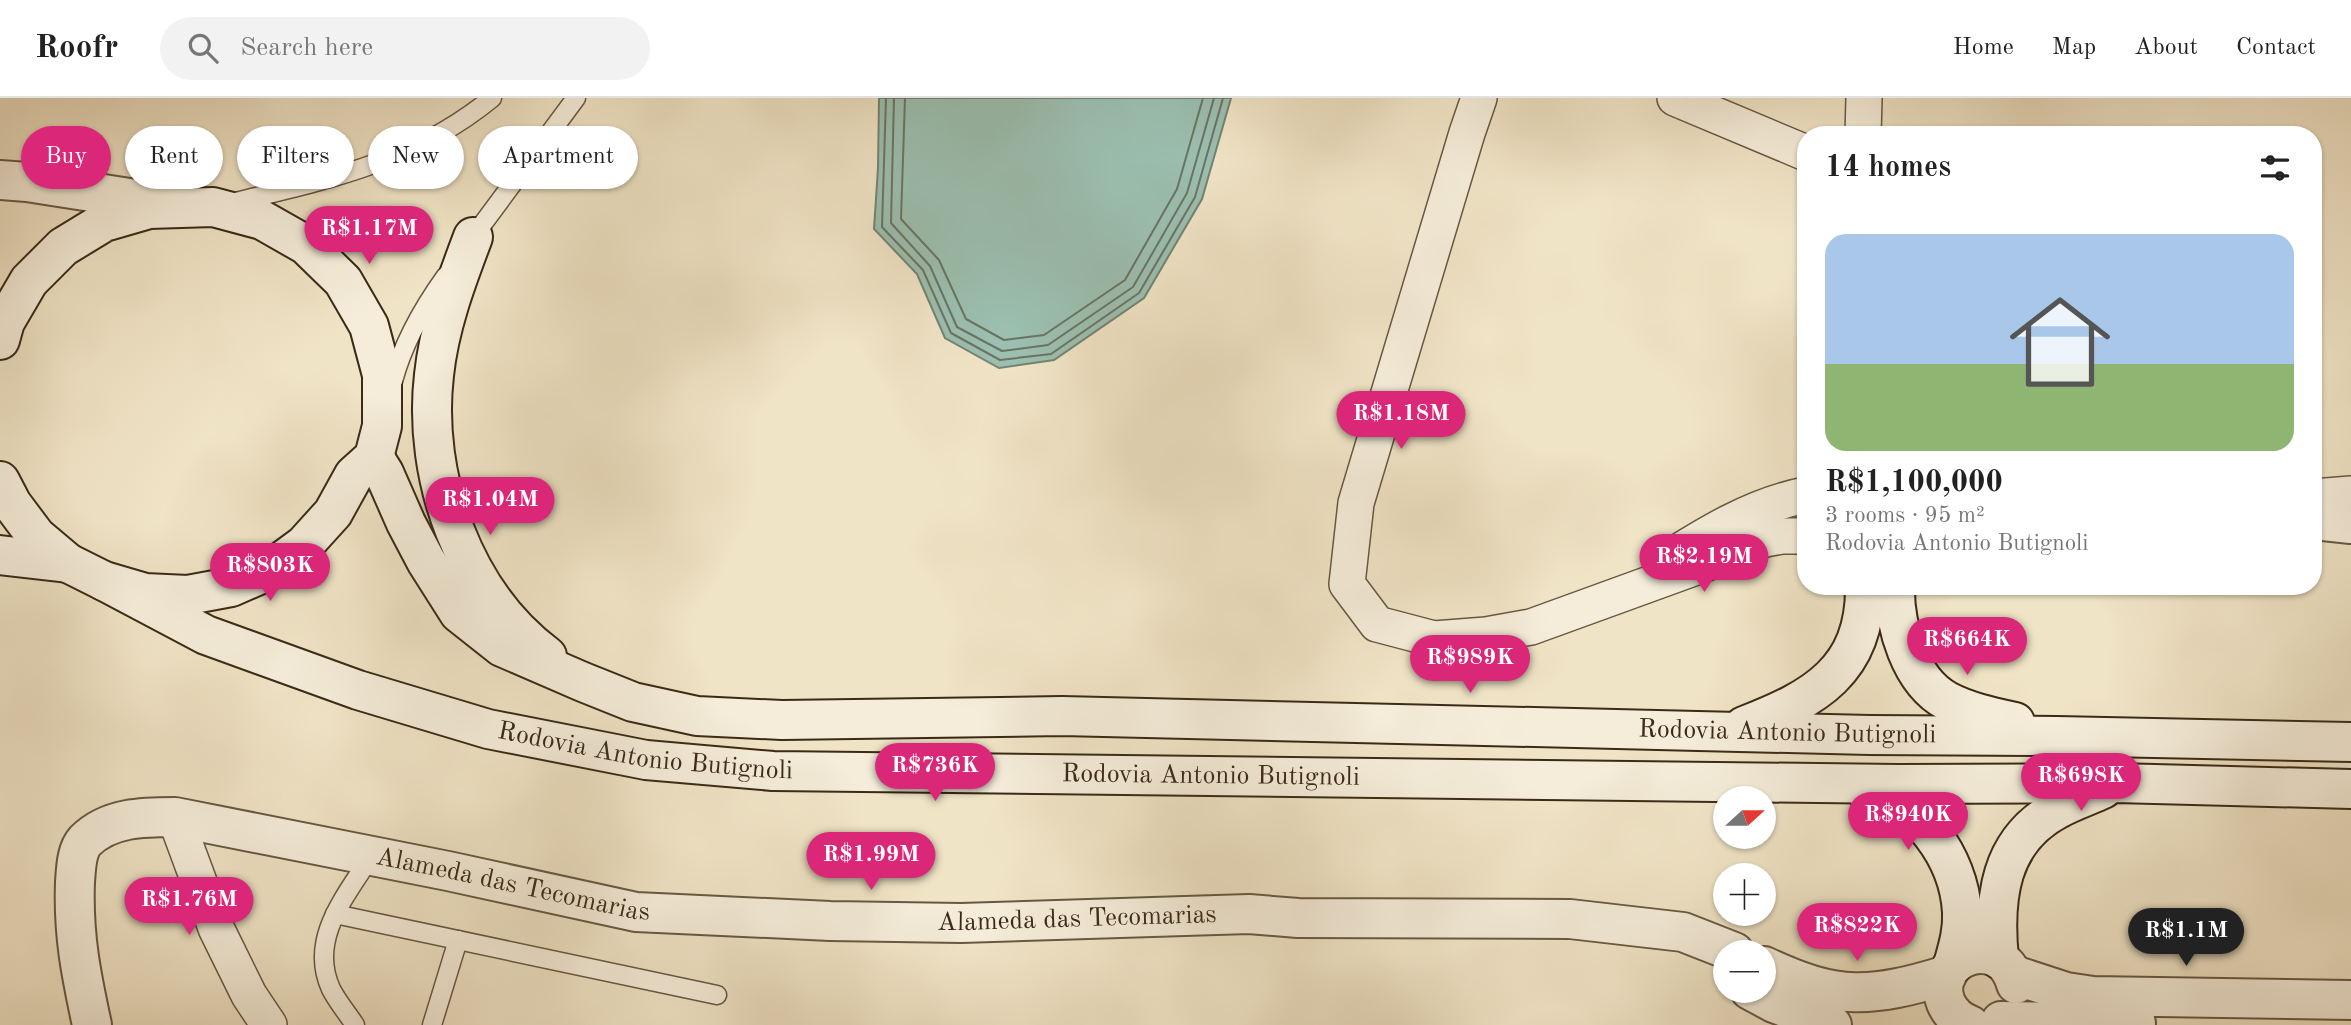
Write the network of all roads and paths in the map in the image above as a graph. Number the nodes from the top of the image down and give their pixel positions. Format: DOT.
graph roads {
  1 [pos="492,98"];
  2 [pos="576,98"];
  3 [pos="1479,98"];
  4 [pos="1675,98"];
  5 [pos="1864,98"];
  6 [pos="1863,126"];
  7 [pos="1797,149"];
  8 [pos="0,180"];
  9 [pos="201,207"];
  10 [pos="473,237"];
  11 [pos="0,340"];
  12 [pos="378,442"];
  13 [pos="0,481"];
  14 [pos="2351,494"];
  15 [pos="1797,496"];
  16 [pos="2322,496"];
  17 [pos="2322,521"];
  18 [pos="2351,524"];
  19 [pos="1797,536"];
  20 [pos="2322,548"];
  21 [pos="2351,550"];
  22 [pos="0,555"];
  23 [pos="68,563"];
  24 [pos="104,581"];
  25 [pos="1865,595"];
  26 [pos="1895,595"];
  27 [pos="1598,603"];
  28 [pos="583,682"];
  29 [pos="1732,731"];
  30 [pos="2057,736"];
  31 [pos="2351,742"];
  32 [pos="1812,783"];
  33 [pos="2116,783"];
  34 [pos="2351,789"];
  35 [pos="175,817"];
  36 [pos="371,856"];
  37 [pos="335,914"];
  38 [pos="1570,919"];
  39 [pos="458,940"];
  40 [pos="1713,944"];
  41 [pos="2006,967"];
  42 [pos="1950,970"];
  43 [pos="1713,972"];
  44 [pos="1776,972"];
  45 [pos="717,996"];
  46 [pos="2351,1000"];
  47 [pos="1774,1003"];
  48 [pos="1971,1023"];
  49 [pos="92,1025"];
  50 [pos="269,1025"];
  51 [pos="355,1025"];
  52 [pos="432,1025"];
  53 [pos="1832,1025"];
  54 [pos="2284,1025"];
  1 -- 9 [label="lane"];
  2 -- 10 [label="lane"];
  3 -- 27 [label="street"];
  4 -- 7 [label="street"];
  5 -- 6 [label="street"];
  8 -- 9 [label="main road"];
  9 -- 11 [label="main road"];
  9 -- 12 [label="main road"];
  10 -- 12 [label="lane"];
  10 -- 28 [label="main road"];
  12 -- 24 [label="main road"];
  12 -- 28 [label="main road, Rodovia Antonio Butignoli"];
  13 -- 23 [label="main road"];
  14 -- 16 [label="street"];
  15 -- 27 [label="street"];
  17 -- 18 [label="main road"];
  19 -- 27 [label="street"];
  20 -- 21 [label="main road"];
  22 -- 23 [label="main road"];
  23 -- 24 [label="main road"];
  24 -- 32 [label="main road, Rodovia Antonio Butignoli"];
  25 -- 29 [label="main road"];
  26 -- 30 [label="main road"];
  28 -- 29 [label="main road, Rodovia Antonio Butignoli"];
  29 -- 30 [label="main road, Rodovia Antonio Butignoli"];
  30 -- 31 [label="main road, Rodovia Antonio Butignoli"];
  32 -- 33 [label="main road, Rodovia Antonio Butignoli"];
  32 -- 42 [label="main road"];
  33 -- 34 [label="main road, Rodovia Antonio Butignoli"];
  33 -- 41 [label="main road"];
  35 -- 36 [label="main road, Alameda das Tecomarias"];
  35 -- 49 [label="main road, Alameda das Tecomarias"];
  35 -- 50 [label="street"];
  36 -- 37 [label="lane"];
  36 -- 38 [label="main road, Alameda das Tecomarias"];
  37 -- 39 [label="lane"];
  37 -- 51 [label="lane"];
  38 -- 40 [label="main road, Alameda das Tecomarias"];
  38 -- 43 [label="main road, Alameda das Tecomarias"];
  39 -- 45 [label="lane"];
  39 -- 52 [label="lane"];
  41 -- 42 [label="main road"];
  41 -- 46 [label="main road"];
  41 -- 48 [label="main road"];
  42 -- 44 [label="main road"];
  42 -- 48 [label="main road"];
  47 -- 53 [label="main road"];
  48 -- 54 [label="main road"];
}
